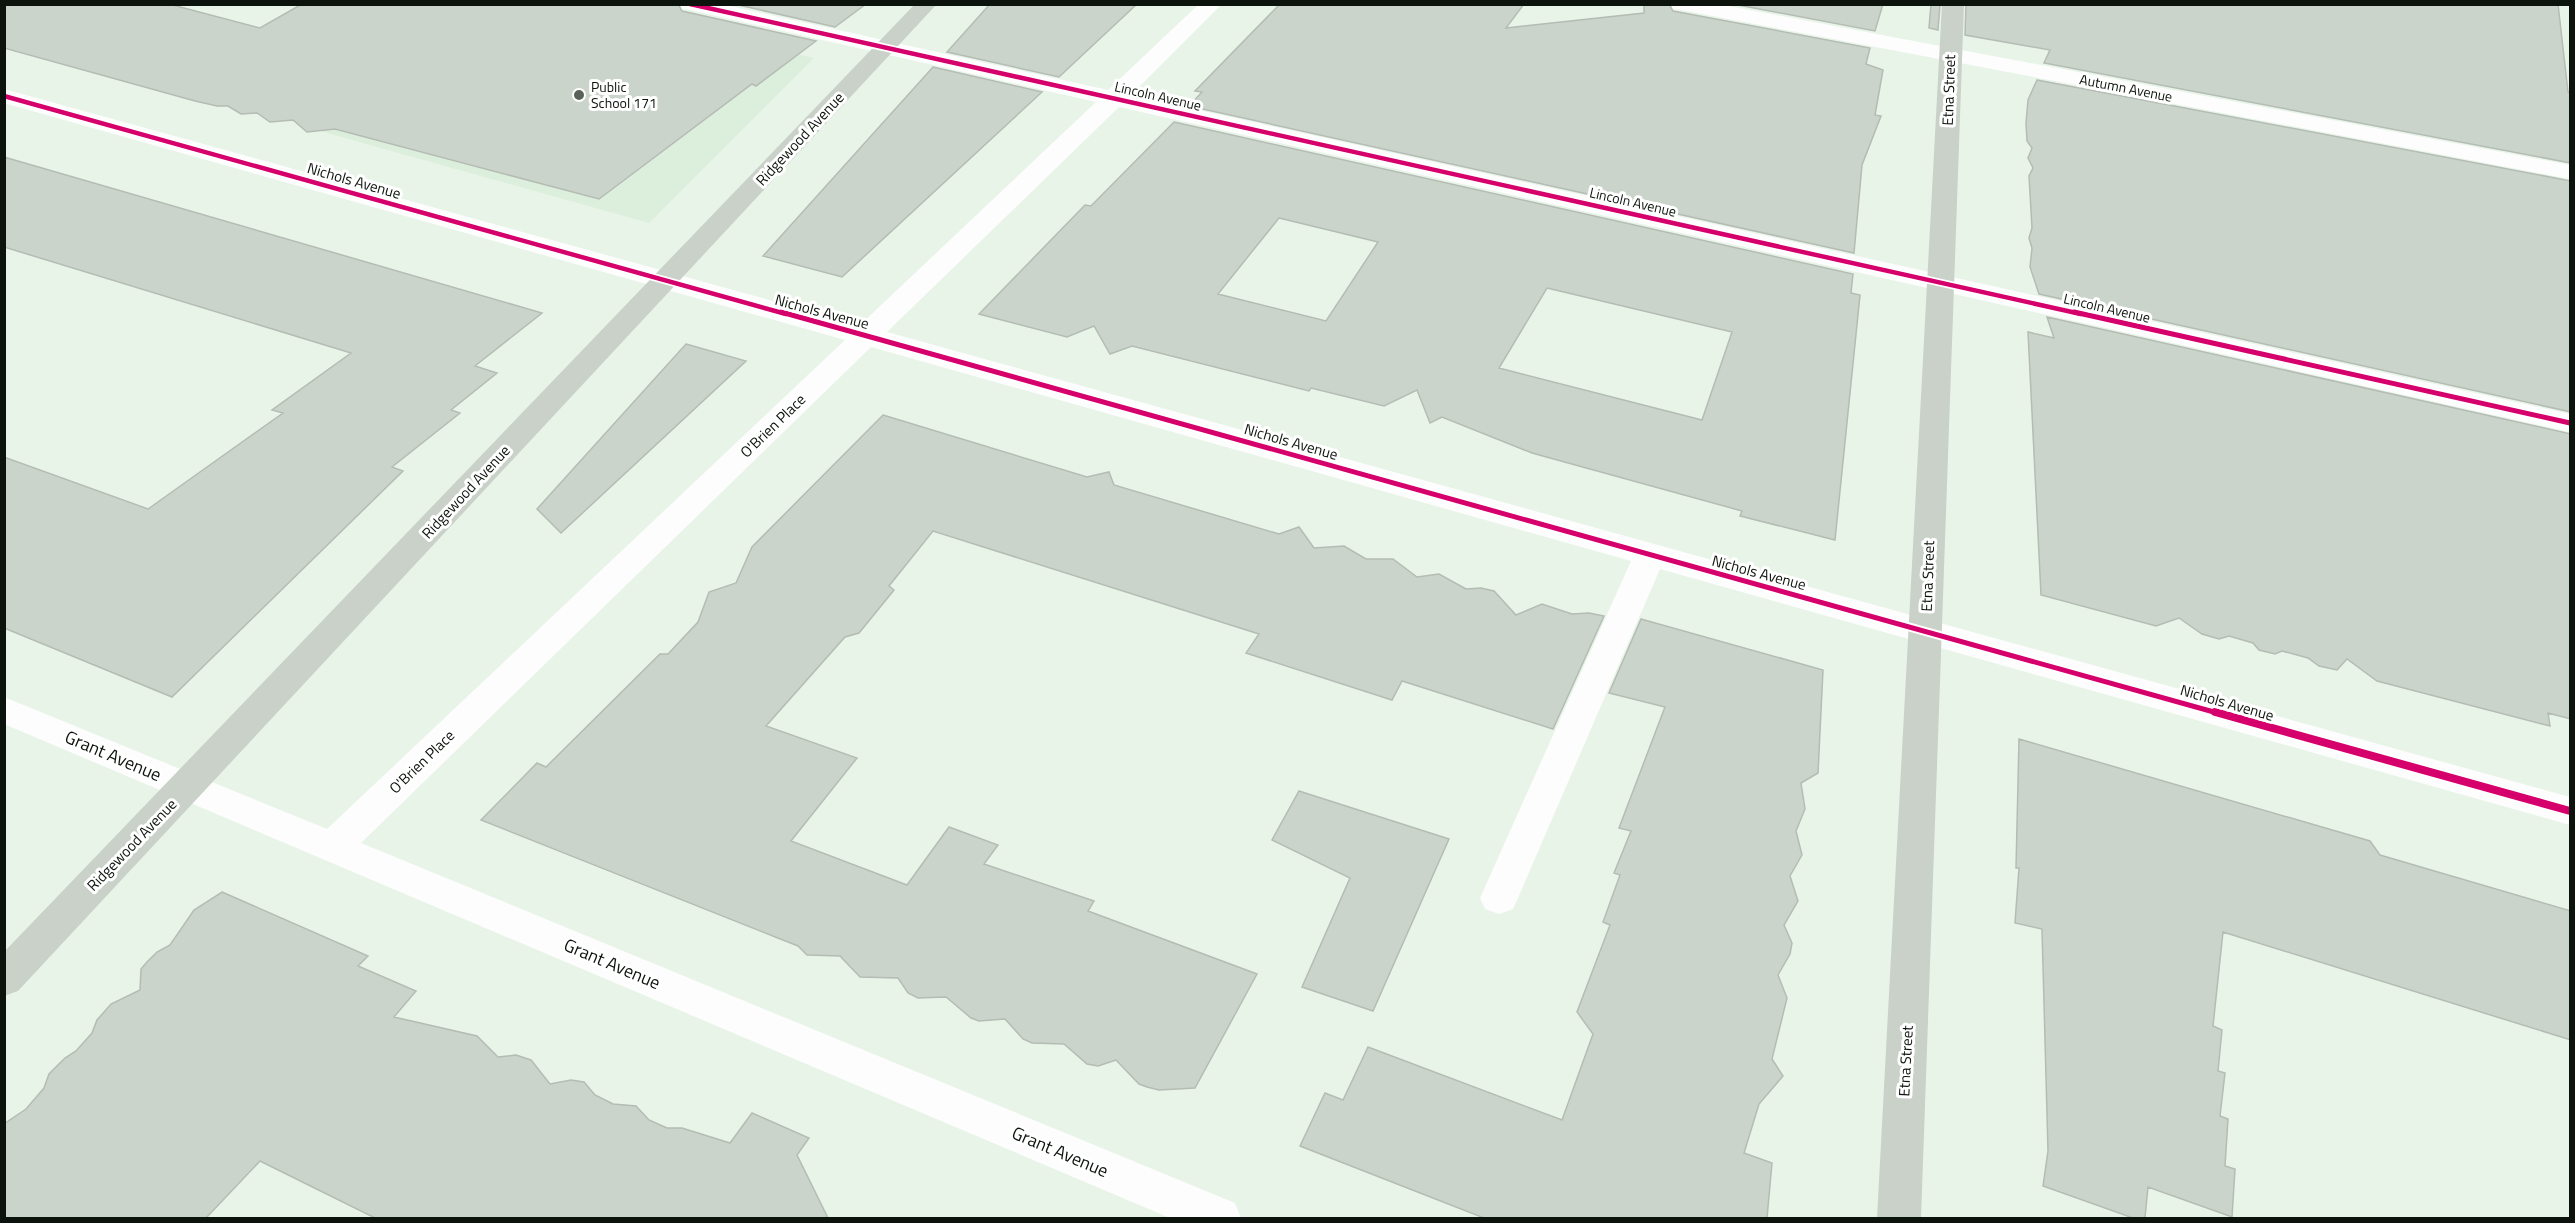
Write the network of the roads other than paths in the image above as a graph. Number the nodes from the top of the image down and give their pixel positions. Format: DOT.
graph roads {
  1 [pos="690,4"];
  2 [pos="927,4"];
  3 [pos="1212,4"];
  4 [pos="1953,4"];
  5 [pos="1690,5"];
  6 [pos="886,48"];
  7 [pos="1950,56"];
  8 [pos="4,96"];
  9 [pos="1114,99"];
  10 [pos="2571,172"];
  11 [pos="666,281"];
  12 [pos="1941,283"];
  13 [pos="867,337"];
  14 [pos="2571,423"];
  15 [pos="1650,555"];
  16 [pos="1926,632"];
  17 [pos="4,710"];
  18 [pos="187,787"];
  19 [pos="2571,811"];
  20 [pos="333,847"];
  21 [pos="1498,898"];
  22 [pos="4,979"];
  23 [pos="1173,1210"];
  24 [pos="1219,1218"];
  25 [pos="1899,1218"];
  1 -- 6 [label="street, Lincoln Avenue"];
  2 -- 6 [label="main road, Ridgewood Avenue"];
  3 -- 9 [label="street, O'Brien Place"];
  4 -- 7 [label="main road, Etna Street"];
  5 -- 7 [label="street, Autumn Avenue"];
  6 -- 9 [label="street, Lincoln Avenue"];
  6 -- 11 [label="main road, Ridgewood Avenue"];
  7 -- 10 [label="street, Autumn Avenue"];
  7 -- 12 [label="main road, Etna Street"];
  8 -- 11 [label="street, Nichols Avenue"];
  9 -- 12 [label="street, Lincoln Avenue"];
  9 -- 13 [label="street, O'Brien Place"];
  11 -- 13 [label="street, Nichols Avenue"];
  11 -- 18 [label="main road, Ridgewood Avenue"];
  12 -- 14 [label="street, Lincoln Avenue"];
  12 -- 16 [label="main road, Etna Street"];
  13 -- 15 [label="street, Nichols Avenue"];
  13 -- 20 [label="street, O'Brien Place"];
  15 -- 16 [label="street, Nichols Avenue"];
  15 -- 21 [label="street"];
  16 -- 19 [label="street, Nichols Avenue"];
  16 -- 25 [label="main road, Etna Street"];
  17 -- 18 [label="street, Grant Avenue"];
  18 -- 20 [label="street, Grant Avenue"];
  18 -- 22 [label="main road, Ridgewood Avenue"];
  20 -- 23 [label="street, Grant Avenue"];
  23 -- 24 [label="street, Grant Avenue"];
}
